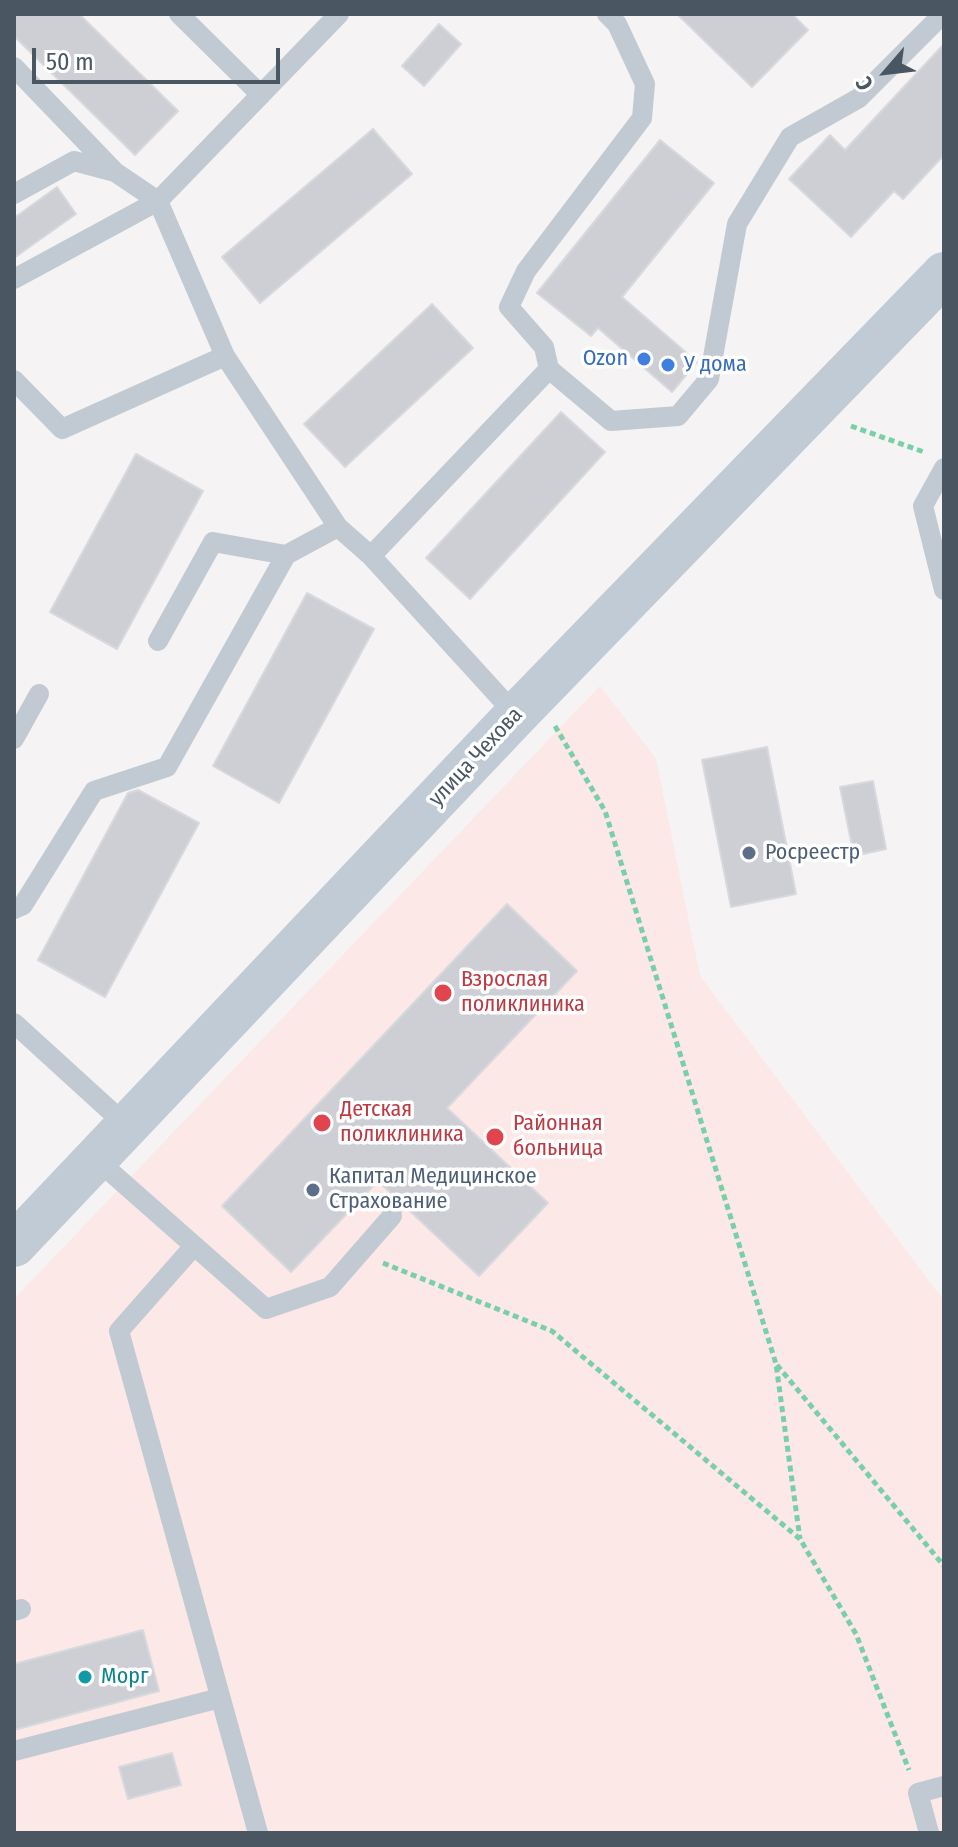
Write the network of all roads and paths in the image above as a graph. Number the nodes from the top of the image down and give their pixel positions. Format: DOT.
graph roads {
  1 [pos="179,14"];
  2 [pos="339,14"];
  3 [pos="607,14"];
  4 [pos="943,14"];
  5 [pos="14,67"];
  6 [pos="261,95"];
  7 [pos="115,172"];
  8 [pos="14,194"];
  9 [pos="158,201"];
  10 [pos="944,274"];
  11 [pos="14,279"];
  12 [pos="225,356"];
  13 [pos="549,369"];
  14 [pos="14,380"];
  15 [pos="811,411"];
  16 [pos="937,461"];
  17 [pos="338,527"];
  18 [pos="286,555"];
  19 [pos="371,556"];
  20 [pos="944,590"];
  21 [pos="158,641"];
  22 [pos="39,694"];
  23 [pos="526,704"];
  24 [pos="14,739"];
  25 [pos="14,909"];
  26 [pos="14,1023"];
  27 [pos="127,1126"];
  28 [pos="96,1159"];
  29 [pos="392,1216"];
  30 [pos="14,1245"];
  31 [pos="194,1246"];
  32 [pos="359,1255"];
  33 [pos="776,1364"];
  34 [pos="800,1539"];
  35 [pos="944,1566"];
  36 [pos="220,1698"];
  37 [pos="14,1751"];
  38 [pos="944,1786"];
  39 [pos="918,1793"];
  40 [pos="258,1833"];
  41 [pos="929,1833"];
  1 -- 6 [label="lane"];
  2 -- 6 [label="lane"];
  3 -- 13 [label="lane"];
  4 -- 13 [label="lane"];
  5 -- 7 [label="lane"];
  6 -- 9 [label="lane"];
  7 -- 8 [label="lane"];
  7 -- 9 [label="lane"];
  9 -- 11 [label="lane"];
  9 -- 12 [label="lane"];
  10 -- 15 [label="street, улица Чехова"];
  12 -- 14 [label="lane"];
  12 -- 17 [label="lane"];
  13 -- 19 [label="lane"];
  15 -- 16 [label="path"];
  15 -- 23 [label="street, улица Чехова"];
  16 -- 20 [label="lane"];
  17 -- 18 [label="lane"];
  17 -- 19 [label="lane"];
  18 -- 21 [label="lane"];
  18 -- 25 [label="lane"];
  19 -- 23 [label="lane"];
  22 -- 24 [label="lane"];
  23 -- 27 [label="street, улица Чехова"];
  23 -- 33 [label="path"];
  26 -- 27 [label="lane"];
  27 -- 28 [label="street, улица Чехова"];
  28 -- 30 [label="street, улица Чехова"];
  28 -- 31 [label="lane"];
  29 -- 32 [label="lane"];
  31 -- 32 [label="lane"];
  31 -- 36 [label="lane"];
  32 -- 34 [label="path"];
  33 -- 34 [label="path"];
  33 -- 35 [label="path"];
  34 -- 39 [label="path"];
  36 -- 37 [label="lane"];
  36 -- 40 [label="lane"];
  38 -- 39 [label="lane"];
  39 -- 41 [label="lane"];
}
